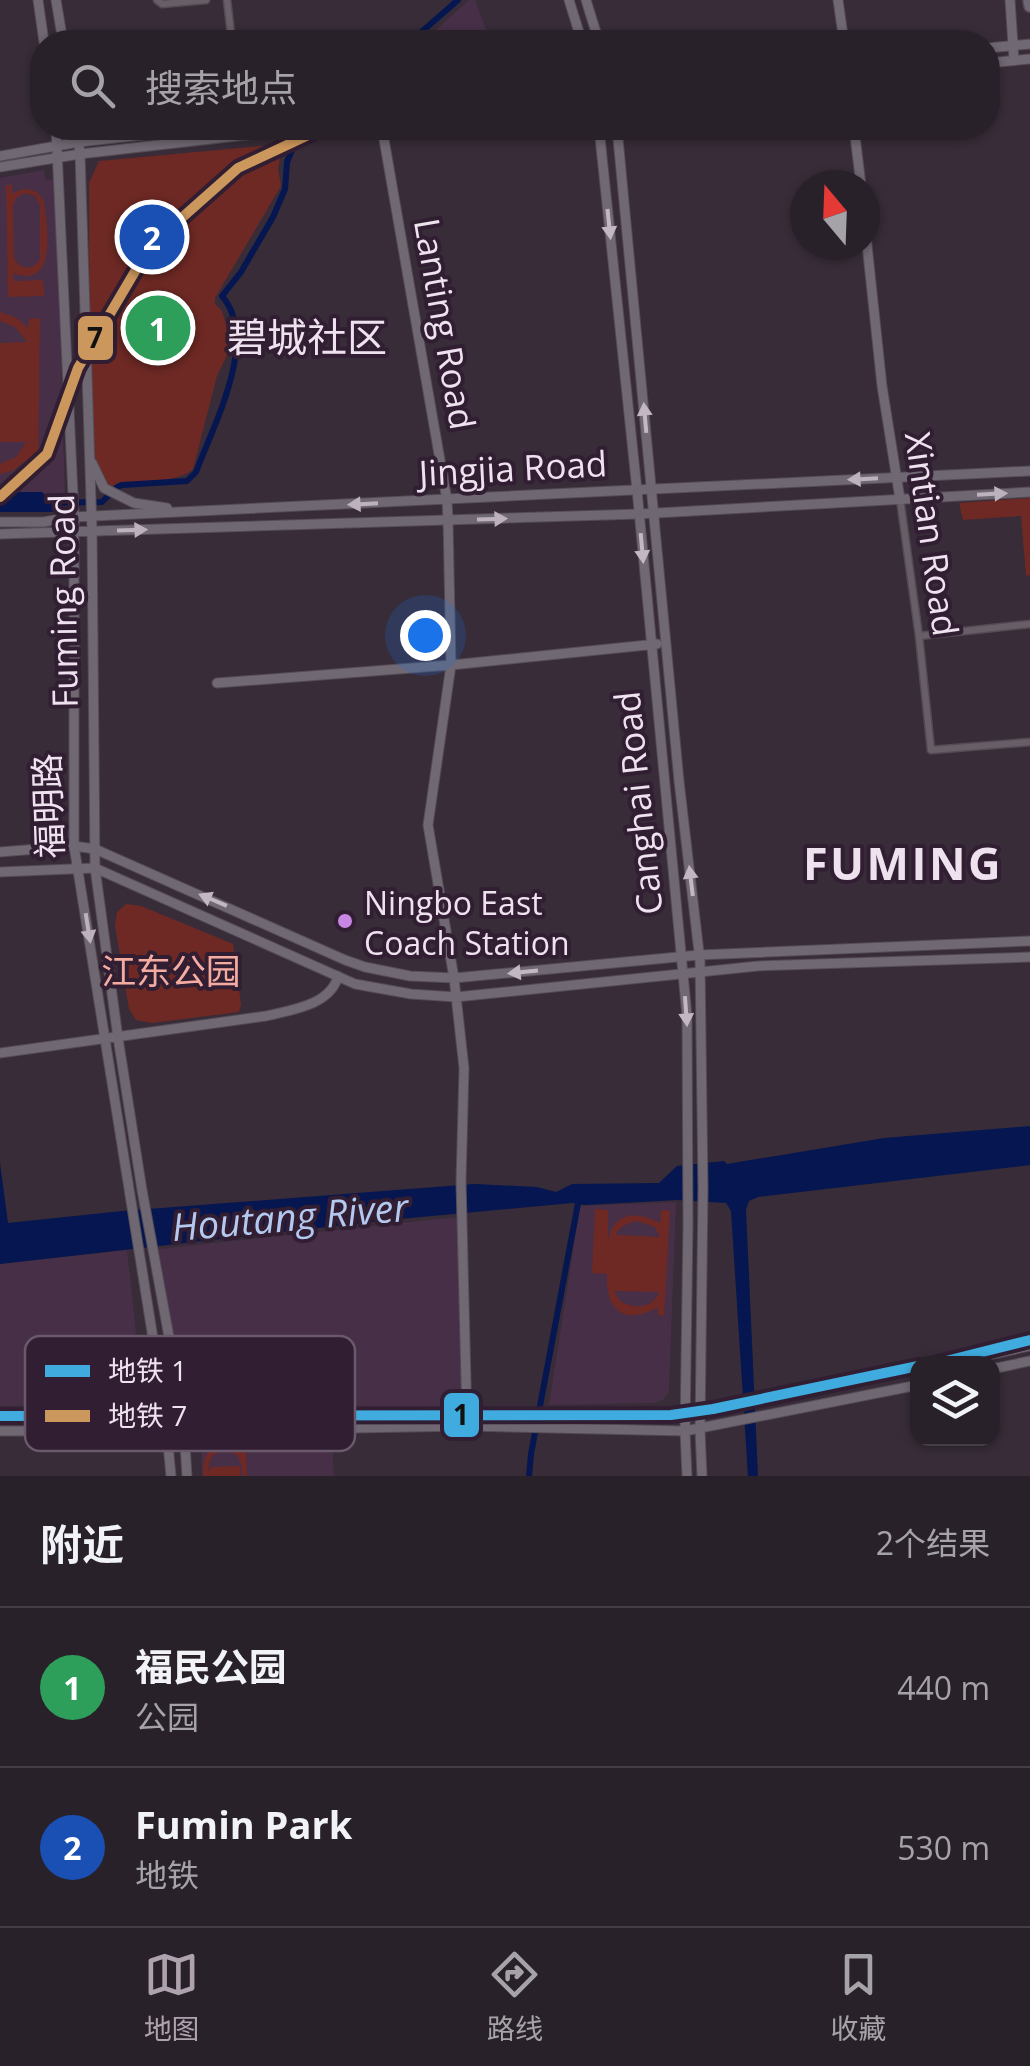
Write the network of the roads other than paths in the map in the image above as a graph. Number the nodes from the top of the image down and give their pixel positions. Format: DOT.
graph roads {
  1 [pos="38,0"];
  2 [pos="56,0"];
  3 [pos="157,0"];
  4 [pos="206,0"];
  5 [pos="227,0"];
  6 [pos="570,0"];
  7 [pos="586,0"];
  8 [pos="838,0"];
  9 [pos="1010,0"];
  10 [pos="42,30"];
  11 [pos="61,30"];
  12 [pos="231,30"];
  13 [pos="579,30"];
  14 [pos="595,30"];
  15 [pos="842,30"];
  16 [pos="1030,44"];
  17 [pos="1013,46"];
  18 [pos="1000,47"];
  19 [pos="1030,59"];
  20 [pos="1014,60"];
  21 [pos="1000,62"];
  22 [pos="58,140"];
  23 [pos="97,140"];
  24 [pos="200,140"];
  25 [pos="384,140"];
  26 [pos="600,140"];
  27 [pos="618,140"];
  28 [pos="855,140"];
  29 [pos="79,142"];
  30 [pos="59,145"];
  31 [pos="80,154"];
  32 [pos="0,156"];
  33 [pos="59,157"];
  34 [pos="0,168"];
  35 [pos="858,170"];
  36 [pos="869,260"];
  37 [pos="89,456"];
  38 [pos="1030,471"];
  39 [pos="895,478"];
  40 [pos="652,489"];
  41 [pos="637,490"];
  42 [pos="1030,492"];
  43 [pos="900,499"];
  44 [pos="447,500"];
  45 [pos="190,512"];
  46 [pos="654,513"];
  47 [pos="639,514"];
  48 [pos="74,516"];
  49 [pos="91,516"];
  50 [pos="448,520"];
  51 [pos="0,522"];
  52 [pos="92,531"];
  53 [pos="74,532"];
  54 [pos="0,534"];
  55 [pos="1030,624"];
  56 [pos="918,636"];
  57 [pos="665,643"];
  58 [pos="652,644"];
  59 [pos="450,665"];
  60 [pos="217,683"];
  61 [pos="1030,742"];
  62 [pos="74,846"];
  63 [pos="94,849"];
  64 [pos="0,852"];
  65 [pos="78,867"];
  66 [pos="95,868"];
  67 [pos="0,872"];
  68 [pos="1030,941"];
  69 [pos="700,955"];
  70 [pos="682,956"];
  71 [pos="1030,957"];
  72 [pos="700,970"];
  73 [pos="683,973"];
  74 [pos="338,976"];
  75 [pos="454,978"];
  76 [pos="456,997"];
  77 [pos="118,1038"];
  78 [pos="106,1039"];
  79 [pos="0,1053"];
  80 [pos="153,1336"];
  81 [pos="169,1336"];
  82 [pos="1030,1346"];
  83 [pos="983,1356"];
  84 [pos="1030,1361"];
  85 [pos="1000,1367"];
  86 [pos="910,1371"];
  87 [pos="910,1386"];
  88 [pos="355,1414"];
  89 [pos="467,1414"];
  90 [pos="700,1414"];
  91 [pos="0,1415"];
  92 [pos="25,1415"];
  93 [pos="686,1417"];
  94 [pos="510,1421"];
  95 [pos="468,1426"];
  96 [pos="355,1428"];
  97 [pos="700,1430"];
  98 [pos="685,1431"];
  99 [pos="169,1451"];
  100 [pos="186,1451"];
  101 [pos="170,1476"];
  102 [pos="187,1476"];
  103 [pos="687,1476"];
  104 [pos="702,1476"];
  1 -- 10 [label="main road"];
  2 -- 11 [label="main road"];
  3 -- 4 [label="street"];
  5 -- 12 [label="street"];
  6 -- 13 [label="main road"];
  7 -- 14 [label="main road"];
  8 -- 15 [label="main road"];
  9 -- 17 [label="main road"];
  16 -- 17 [label="main road"];
  17 -- 18 [label="main road"];
  17 -- 20 [label="main road"];
  19 -- 20 [label="main road"];
  20 -- 21 [label="main road"];
  22 -- 30 [label="main road, 福明路"];
  23 -- 29 [label="main road"];
  24 -- 31 [label="main road"];
  25 -- 44 [label="main road, Lanting Road"];
  26 -- 41 [label="main road, Canghai Road, one-way"];
  40 -- 27 [label="main road, Canghai Road, one-way"];
  28 -- 35 [label="main road"];
  29 -- 30 [label="main road"];
  29 -- 31 [label="main road, Fuming Road"];
  30 -- 32 [label="main road"];
  30 -- 33 [label="main road, 福明路"];
  31 -- 33 [label="main road"];
  31 -- 37 [label="main road, Fuming Road"];
  33 -- 34 [label="main road"];
  33 -- 48 [label="main road, 福明路"];
  36 -- 39 [label="main road, Xintian Road"];
  37 -- 45 [label="main road"];
  37 -- 49 [label="main road, Fuming Road"];
  38 -- 39 [label="main road, Jingjia Road"];
  39 -- 40 [label="main road, Jingjia Road, one-way"];
  39 -- 43 [label="main road, Xintian Road"];
  40 -- 41 [label="main road, Jingjia Road"];
  40 -- 46 [label="main road, Canghai Road"];
  41 -- 44 [label="main road, Jingjia Road"];
  41 -- 47 [label="main road, Canghai Road"];
  43 -- 42 [label="main road, Jingjia Road, one-way"];
  43 -- 46 [label="main road, Jingjia Road"];
  43 -- 56 [label="street, Xintian Road"];
  44 -- 45 [label="main road, Jingjia Road, one-way"];
  44 -- 50 [label="main road, Lanting Road"];
  45 -- 49 [label="main road, Jingjia Road"];
  46 -- 47 [label="main road, Jingjia Road"];
  46 -- 57 [label="main road, Canghai Road"];
  50 -- 47 [label="main road, Jingjia Road, one-way"];
  47 -- 58 [label="main road, Canghai Road, one-way"];
  48 -- 49 [label="main road, Jingjia Road"];
  48 -- 51 [label="main road, Jingjia Road"];
  48 -- 53 [label="main road, 福明路"];
  49 -- 52 [label="main road, Fuming Road"];
  52 -- 50 [label="main road, Jingjia Road, one-way"];
  50 -- 59 [label="main road, Lanting Road"];
  52 -- 53 [label="main road, Jingjia Road"];
  52 -- 63 [label="main road, Fuming Road"];
  53 -- 54 [label="main road, Jingjia Road"];
  53 -- 62 [label="main road, 福明路"];
  55 -- 56 [label="street"];
  56 -- 61 [label="street, Xintian Road"];
  57 -- 58 [label="main road"];
  69 -- 57 [label="main road, Canghai Road, one-way"];
  58 -- 59 [label="main road"];
  58 -- 70 [label="main road, Canghai Road"];
  59 -- 60 [label="main road"];
  59 -- 75 [label="main road, Lanting Road"];
  62 -- 63 [label="main road"];
  62 -- 64 [label="main road"];
  62 -- 65 [label="main road, 福明路"];
  63 -- 66 [label="main road, Fuming Road"];
  75 -- 63 [label="main road, one-way"];
  65 -- 66 [label="main road"];
  65 -- 67 [label="main road"];
  65 -- 78 [label="main road, 福明路, one-way"];
  66 -- 74 [label="main road"];
  66 -- 77 [label="main road, Fuming Road"];
  68 -- 69 [label="main road"];
  69 -- 70 [label="main road"];
  69 -- 72 [label="main road, Canghai Road"];
  70 -- 73 [label="main road, Canghai Road"];
  70 -- 75 [label="main road, one-way"];
  71 -- 72 [label="main road"];
  72 -- 73 [label="main road"];
  72 -- 90 [label="main road, Canghai Road"];
  73 -- 76 [label="main road"];
  73 -- 93 [label="main road, Canghai Road, one-way"];
  74 -- 76 [label="main road"];
  74 -- 77 [label="main road"];
  75 -- 76 [label="main road, Lanting Road"];
  76 -- 89 [label="main road, Lanting Road"];
  77 -- 78 [label="main road"];
  77 -- 81 [label="main road, Fuming Road"];
  78 -- 79 [label="main road"];
  78 -- 80 [label="main road, 福明路"];
  82 -- 83 [label="main road"];
  84 -- 85 [label="main road"];
  86 -- 90 [label="main road"];
  87 -- 97 [label="main road"];
  88 -- 89 [label="main road"];
  89 -- 94 [label="main road"];
  89 -- 95 [label="main road, Lanting Road"];
  90 -- 93 [label="main road"];
  90 -- 97 [label="main road, Canghai Road"];
  91 -- 92 [label="main road"];
  93 -- 94 [label="main road"];
  93 -- 98 [label="main road, Canghai Road"];
  94 -- 95 [label="main road"];
  94 -- 98 [label="main road"];
  95 -- 96 [label="main road"];
  97 -- 98 [label="main road"];
  97 -- 104 [label="main road, Canghai Road"];
  98 -- 103 [label="main road, Canghai Road"];
  99 -- 101 [label="main road, 福明路"];
  100 -- 102 [label="main road"];
}
